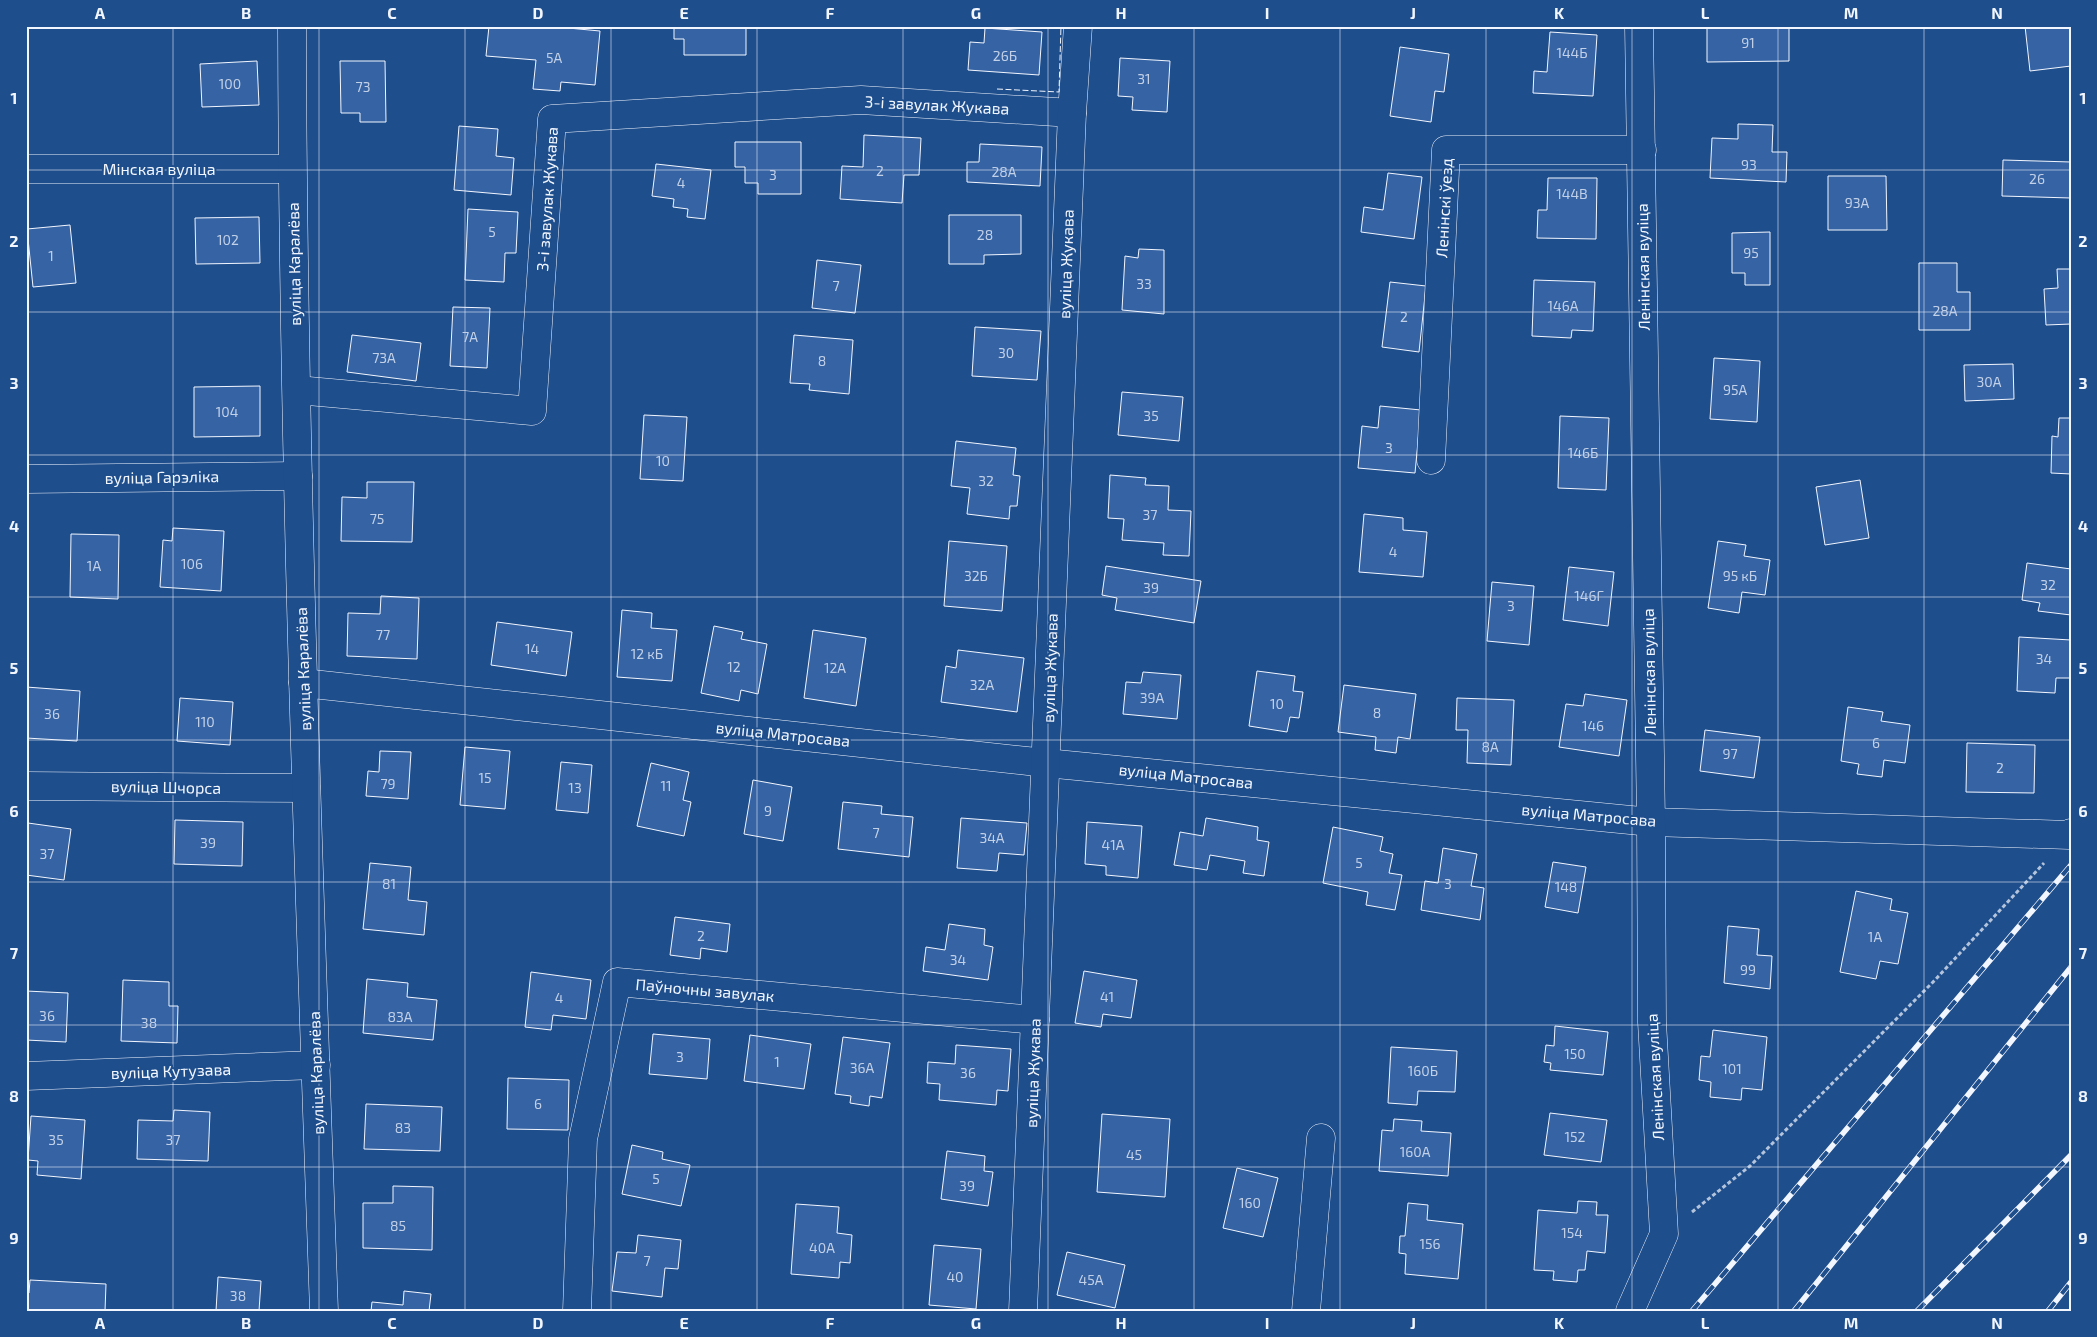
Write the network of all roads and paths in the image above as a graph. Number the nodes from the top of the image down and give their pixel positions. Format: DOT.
graph roads {
  1 [pos="292,26"];
  2 [pos="1078,26"];
  3 [pos="1639,26"];
  4 [pos="1072,113"];
  5 [pos="1642,150"];
  6 [pos="26,169"];
  7 [pos="292,169"];
  8 [pos="297,390"];
  9 [pos="1431,460"];
  10 [pos="298,476"];
  11 [pos="26,479"];
  12 [pos="303,683"];
  13 [pos="1046,762"];
  14 [pos="26,786"];
  15 [pos="306,788"];
  16 [pos="1651,822"];
  17 [pos="2070,834"];
  18 [pos="1035,1020"];
  19 [pos="316,1065"];
  20 [pos="26,1076"];
  21 [pos="1321,1138"];
  22 [pos="1664,1234"];
  23 [pos="324,1311"];
  24 [pos="577,1311"];
  25 [pos="1023,1311"];
  26 [pos="1306,1311"];
  27 [pos="1630,1311"];
  1 -- 7 [label="street, вуліца Каралёва"];
  2 -- 4 [label="street, вуліца Жукава"];
  3 -- 5 [label="street, Ленінская вуліца"];
  4 -- 8 [label="street, 3-і завулак Жукава"];
  4 -- 13 [label="street, вуліца Жукава"];
  5 -- 9 [label="street, Ленінскі ўезд"];
  5 -- 16 [label="street, Ленінская вуліца"];
  6 -- 7 [label="street, Мінская вуліца"];
  7 -- 8 [label="street, вуліца Каралёва"];
  8 -- 10 [label="street, вуліца Каралёва"];
  10 -- 11 [label="street, вуліца Гарэліка"];
  10 -- 12 [label="street, вуліца Каралёва"];
  12 -- 13 [label="street, вуліца Матросава"];
  12 -- 15 [label="street, вуліца Каралёва"];
  13 -- 16 [label="street, вуліца Матросава"];
  13 -- 18 [label="street, вуліца Жукава"];
  14 -- 15 [label="street, вуліца Шчорса"];
  15 -- 19 [label="street, вуліца Каралёва"];
  16 -- 17 [label="street, вуліца Матросава"];
  16 -- 22 [label="street, Ленінская вуліца"];
  17 -- 22 [label="path"];
  18 -- 24 [label="street, Паўночны завулак"];
  18 -- 25 [label="street, вуліца Жукава"];
  19 -- 20 [label="street, вуліца Кутузава"];
  19 -- 23 [label="street, вуліца Каралёва"];
  21 -- 26 [label="street"];
  22 -- 27 [label="street, Ленінская вуліца"];
}
